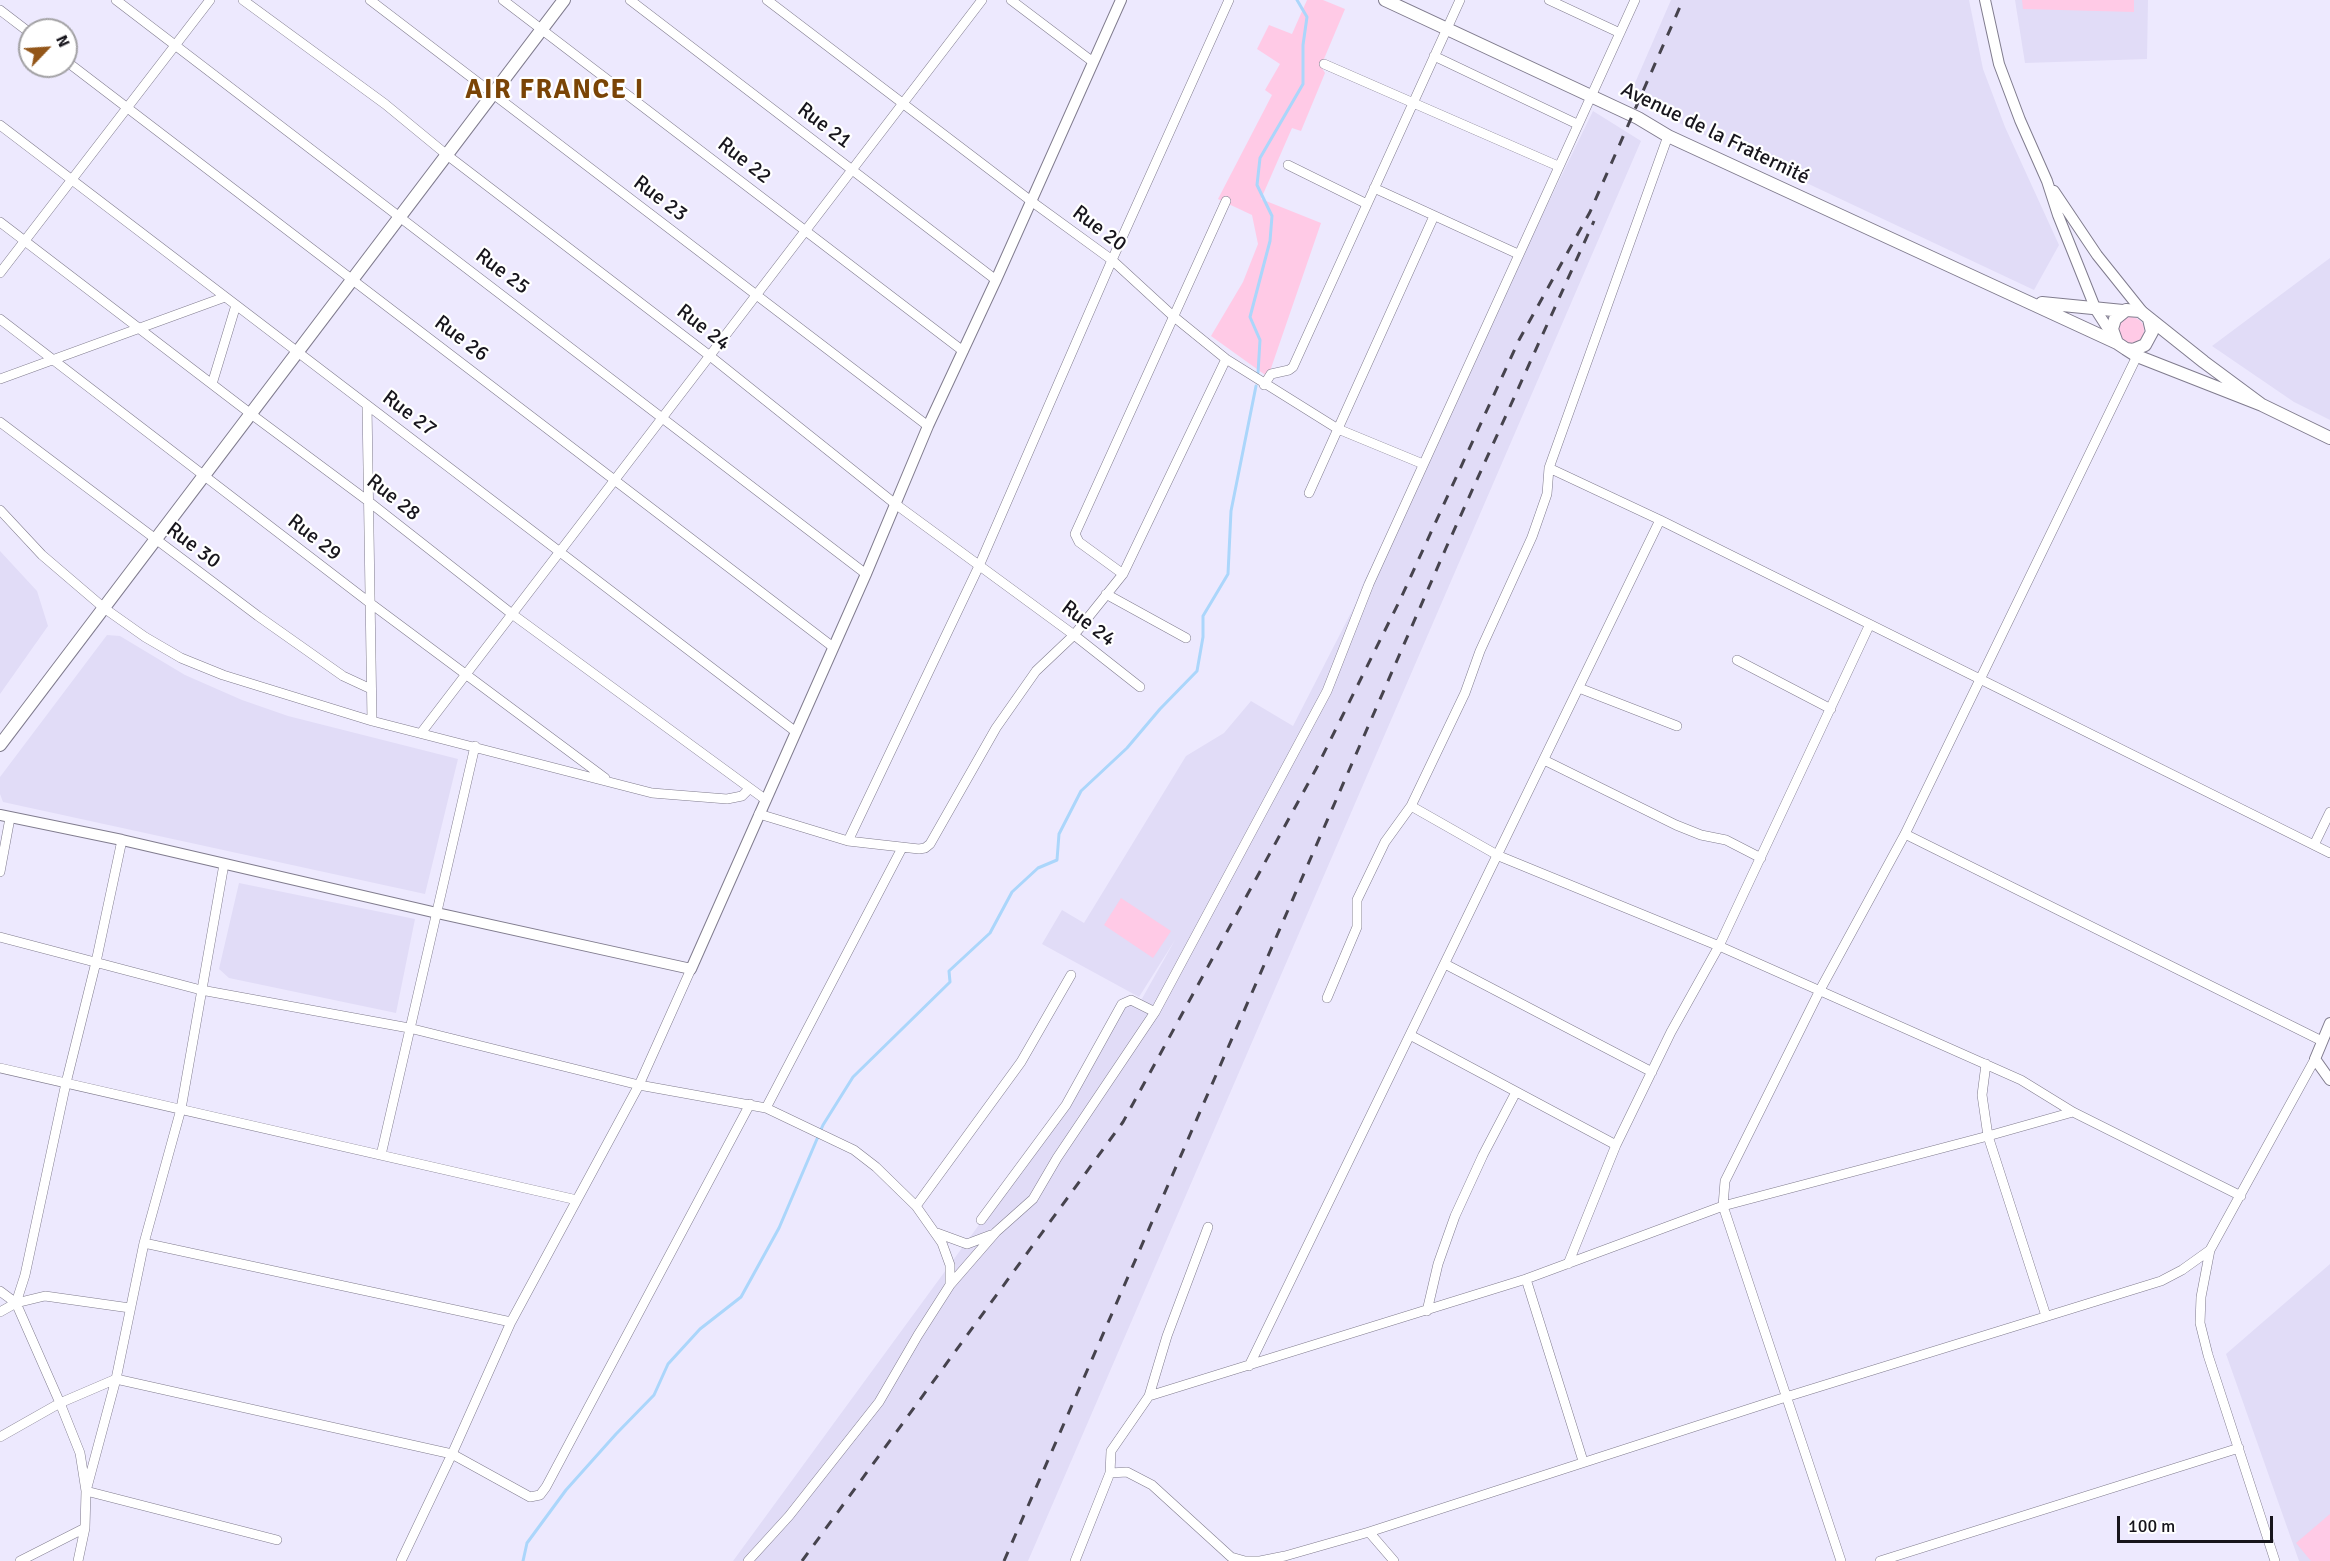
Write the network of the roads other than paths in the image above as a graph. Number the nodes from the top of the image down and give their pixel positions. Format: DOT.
graph roads {
  1 [pos="116,0"];
  2 [pos="210,0"];
  3 [pos="243,0"];
  4 [pos="370,0"];
  5 [pos="503,0"];
  6 [pos="564,0"];
  7 [pos="630,0"];
  8 [pos="767,0"];
  9 [pos="982,0"];
  10 [pos="1011,0"];
  11 [pos="1121,0"];
  12 [pos="1230,0"];
  13 [pos="1385,0"];
  14 [pos="1460,0"];
  15 [pos="1549,0"];
  16 [pos="1635,0"];
  17 [pos="1985,0"];
  18 [pos="0,10"];
  19 [pos="18,24"];
  20 [pos="542,29"];
  21 [pos="1447,29"];
  22 [pos="1620,33"];
  23 [pos="176,44"];
  24 [pos="1434,57"];
  25 [pos="1093,62"];
  26 [pos="1324,64"];
  27 [pos="78,70"];
  28 [pos="493,94"];
  29 [pos="1590,96"];
  30 [pos="1413,103"];
  31 [pos="903,104"];
  32 [pos="127,107"];
  33 [pos="1577,124"];
  34 [pos="0,125"];
  35 [pos="1668,136"];
  36 [pos="447,155"];
  37 [pos="1288,165"];
  38 [pos="1558,166"];
  39 [pos="852,170"];
  40 [pos="72,180"];
  41 [pos="2047,181"];
  42 [pos="1374,188"];
  43 [pos="1031,201"];
  44 [pos="1226,201"];
  45 [pos="1367,204"];
  46 [pos="1434,216"];
  47 [pos="400,217"];
  48 [pos="0,222"];
  49 [pos="805,231"];
  50 [pos="25,241"];
  51 [pos="1518,254"];
  52 [pos="1112,260"];
  53 [pos="0,273"];
  54 [pos="353,280"];
  55 [pos="996,280"];
  56 [pos="756,295"];
  57 [pos="225,297"];
  58 [pos="2029,301"];
  59 [pos="236,305"];
  60 [pos="2096,310"];
  61 [pos="2123,311"];
  62 [pos="1173,316"];
  63 [pos="2147,317"];
  64 [pos="0,319"];
  65 [pos="139,328"];
  66 [pos="2118,342"];
  67 [pos="963,351"];
  68 [pos="298,352"];
  69 [pos="710,356"];
  70 [pos="2137,356"];
  71 [pos="1226,359"];
  72 [pos="52,360"];
  73 [pos="0,379"];
  74 [pos="212,384"];
  75 [pos="1264,385"];
  76 [pos="367,405"];
  77 [pos="2262,405"];
  78 [pos="251,414"];
  79 [pos="663,418"];
  80 [pos="0,422"];
  81 [pos="928,426"];
  82 [pos="1338,429"];
  83 [pos="2330,438"];
  84 [pos="1423,464"];
  85 [pos="1549,468"];
  86 [pos="204,476"];
  87 [pos="615,480"];
  88 [pos="1309,493"];
  89 [pos="368,501"];
  90 [pos="894,502"];
  91 [pos="0,510"];
  92 [pos="1660,520"];
  93 [pos="155,540"];
  94 [pos="560,552"];
  95 [pos="979,566"];
  96 [pos="866,574"];
  97 [pos="1123,574"];
  98 [pos="1106,594"];
  99 [pos="370,603"];
  100 [pos="104,608"];
  101 [pos="512,614"];
  102 [pos="1869,626"];
  103 [pos="1074,635"];
  104 [pos="1186,638"];
  105 [pos="833,647"];
  106 [pos="1737,660"];
  107 [pos="465,675"];
  108 [pos="1980,679"];
  109 [pos="1140,687"];
  110 [pos="1579,688"];
  111 [pos="371,689"];
  112 [pos="1831,709"];
  113 [pos="372,721"];
  114 [pos="1677,726"];
  115 [pos="796,732"];
  116 [pos="421,734"];
  117 [pos="0,745"];
  118 [pos="475,746"];
  119 [pos="1544,759"];
  120 [pos="609,781"];
  121 [pos="749,789"];
  122 [pos="766,800"];
  123 [pos="1412,806"];
  124 [pos="2330,812"];
  125 [pos="759,814"];
  126 [pos="5,817"];
  127 [pos="1905,834"];
  128 [pos="122,840"];
  129 [pos="848,840"];
  130 [pos="2314,845"];
  131 [pos="903,848"];
  132 [pos="2330,854"];
  133 [pos="1499,856"];
  134 [pos="1761,858"];
  135 [pos="224,864"];
  136 [pos="0,872"];
  137 [pos="436,914"];
  138 [pos="0,937"];
  139 [pos="1719,946"];
  140 [pos="96,962"];
  141 [pos="1445,964"];
  142 [pos="691,969"];
  143 [pos="1071,975"];
  144 [pos="201,990"];
  145 [pos="1820,990"];
  146 [pos="1328,998"];
  147 [pos="1155,1012"];
  148 [pos="2330,1023"];
  149 [pos="409,1028"];
  150 [pos="1410,1035"];
  151 [pos="2322,1041"];
  152 [pos="2315,1059"];
  153 [pos="1986,1064"];
  154 [pos="0,1068"];
  155 [pos="1652,1072"];
  156 [pos="2330,1080"];
  157 [pos="66,1083"];
  158 [pos="639,1085"];
  159 [pos="1516,1092"];
  160 [pos="750,1104"];
  161 [pos="181,1108"];
  162 [pos="766,1108"];
  163 [pos="2073,1112"];
  164 [pos="1988,1136"];
  165 [pos="1616,1145"];
  166 [pos="381,1155"];
  167 [pos="2241,1196"];
  168 [pos="577,1200"];
  169 [pos="916,1206"];
  170 [pos="1723,1206"];
  171 [pos="981,1220"];
  172 [pos="1208,1227"];
  173 [pos="934,1232"];
  174 [pos="996,1233"];
  175 [pos="144,1243"];
  176 [pos="2210,1250"];
  177 [pos="1568,1264"];
  178 [pos="1526,1279"];
  179 [pos="950,1286"];
  180 [pos="0,1291"];
  181 [pos="16,1303"];
  182 [pos="130,1308"];
  183 [pos="1428,1311"];
  184 [pos="0,1312"];
  185 [pos="2046,1316"];
  186 [pos="511,1322"];
  187 [pos="1249,1366"];
  188 [pos="116,1379"];
  189 [pos="1149,1396"];
  190 [pos="1786,1396"];
  191 [pos="60,1403"];
  192 [pos="0,1437"];
  193 [pos="2239,1448"];
  194 [pos="452,1454"];
  195 [pos="1583,1461"];
  196 [pos="1110,1473"];
  197 [pos="86,1491"];
  198 [pos="85,1528"];
  199 [pos="1369,1532"];
  200 [pos="277,1540"];
  201 [pos="1284,1559"];
  202 [pos="20,1561"];
  203 [pos="78,1561"];
  204 [pos="401,1561"];
  205 [pos="748,1561"];
  206 [pos="1075,1561"];
  207 [pos="1394,1561"];
  208 [pos="1841,1561"];
  209 [pos="1880,1561"];
  210 [pos="2275,1561"];
  1 -- 23 [label="street, Rue 25"];
  2 -- 23 [label="street"];
  3 -- 36 [label="street, Rue 24"];
  4 -- 28 [label="street, Rue 23"];
  5 -- 20 [label="street, Rue 22"];
  6 -- 20 [label="main road"];
  7 -- 39 [label="street, Rue 21"];
  8 -- 31 [label="street, Rue 20"];
  9 -- 31 [label="street"];
  10 -- 25 [label="street"];
  11 -- 25 [label="street"];
  12 -- 52 [label="street"];
  13 -- 21 [label="main road, Avenue de la Fraternité"];
  14 -- 21 [label="street"];
  15 -- 22 [label="street"];
  16 -- 22 [label="street"];
  17 -- 41 [label="street"];
  18 -- 19 [label="street"];
  20 -- 28 [label="main road"];
  20 -- 49 [label="street, Rue 22"];
  21 -- 24 [label="street"];
  21 -- 29 [label="main road, Avenue de la Fraternité"];
  22 -- 29 [label="street"];
  23 -- 32 [label="street"];
  23 -- 47 [label="street, Rue 25"];
  24 -- 30 [label="street"];
  24 -- 33 [label="street"];
  25 -- 43 [label="street"];
  26 -- 30 [label="street"];
  27 -- 32 [label="street, Rue 26"];
  28 -- 36 [label="main road"];
  28 -- 56 [label="street, Rue 23"];
  29 -- 33 [label="street"];
  29 -- 35 [label="main road, Avenue de la Fraternité"];
  30 -- 38 [label="street"];
  30 -- 42 [label="street"];
  31 -- 39 [label="street"];
  31 -- 43 [label="street, Rue 20"];
  32 -- 40 [label="street"];
  32 -- 54 [label="street, Rue 26"];
  33 -- 38 [label="street"];
  34 -- 40 [label="street, Rue 27"];
  35 -- 58 [label="main road, Avenue de la Fraternité"];
  35 -- 85 [label="street"];
  36 -- 47 [label="main road"];
  36 -- 69 [label="street, Rue 24"];
  37 -- 45 [label="street"];
  38 -- 51 [label="street"];
  39 -- 49 [label="street"];
  39 -- 55 [label="street, Rue 21"];
  40 -- 50 [label="street"];
  40 -- 57 [label="street, Rue 27"];
  41 -- 60 [label="street"];
  41 -- 63 [label="street"];
  42 -- 45 [label="street"];
  42 -- 46 [label="street"];
  43 -- 52 [label="street, Rue 20"];
  43 -- 55 [label="street"];
  44 -- 62 [label="street"];
  45 -- 75 [label="street"];
  46 -- 51 [label="street"];
  46 -- 82 [label="street"];
  47 -- 54 [label="main road"];
  47 -- 79 [label="street, Rue 25"];
  48 -- 50 [label="street, Rue 28"];
  49 -- 56 [label="street"];
  49 -- 67 [label="street, Rue 22"];
  50 -- 53 [label="street"];
  50 -- 65 [label="street, Rue 28"];
  51 -- 84 [label="street"];
  52 -- 62 [label="street, Rue 20"];
  52 -- 95 [label="street"];
  54 -- 68 [label="main road"];
  54 -- 87 [label="street, Rue 26"];
  55 -- 67 [label="street"];
  56 -- 69 [label="street"];
  56 -- 81 [label="street, Rue 23"];
  57 -- 59 [label="street, Rue 27"];
  57 -- 65 [label="street"];
  58 -- 60 [label="main road, Avenue de la Fraternité"];
  58 -- 66 [label="main road, Avenue de la Fraternité"];
  59 -- 68 [label="street, Rue 27"];
  59 -- 74 [label="street"];
  60 -- 61 [label="main road, Avenue de la Fraternité"];
  60 -- 66 [label="street"];
  61 -- 63 [label="main road"];
  61 -- 66 [label="main road"];
  62 -- 71 [label="street, Rue 20"];
  62 -- 97 [label="street"];
  63 -- 66 [label="main road"];
  63 -- 77 [label="main road, Avenue de la Fraternité"];
  64 -- 72 [label="street, Rue 29"];
  65 -- 72 [label="street"];
  65 -- 74 [label="street, Rue 28"];
  66 -- 70 [label="main road, Avenue de la Fraternité"];
  67 -- 81 [label="street"];
  68 -- 76 [label="street, Rue 27"];
  68 -- 78 [label="main road"];
  69 -- 79 [label="street"];
  69 -- 90 [label="street, Rue 24"];
  70 -- 77 [label="main road, Avenue de la Fraternité"];
  70 -- 108 [label="street"];
  71 -- 75 [label="street, Rue 20"];
  71 -- 97 [label="street"];
  72 -- 73 [label="street"];
  72 -- 86 [label="street, Rue 29"];
  74 -- 78 [label="street, Rue 28"];
  75 -- 82 [label="street, Rue 20"];
  76 -- 89 [label="street"];
  76 -- 94 [label="street, Rue 27"];
  77 -- 83 [label="main road, Avenue de la Fraternité"];
  78 -- 86 [label="main road"];
  78 -- 89 [label="street, Rue 28"];
  79 -- 87 [label="street"];
  79 -- 96 [label="street, Rue 25"];
  80 -- 93 [label="street, Rue 30"];
  81 -- 90 [label="street"];
  82 -- 84 [label="street, Rue 20"];
  82 -- 88 [label="street"];
  84 -- 147 [label="street"];
  85 -- 92 [label="street"];
  85 -- 123 [label="street"];
  86 -- 93 [label="main road"];
  86 -- 99 [label="street, Rue 29"];
  87 -- 94 [label="street"];
  87 -- 105 [label="street, Rue 26"];
  89 -- 99 [label="street"];
  89 -- 101 [label="street, Rue 28"];
  90 -- 95 [label="street, Rue 24"];
  90 -- 96 [label="street"];
  91 -- 100 [label="street"];
  92 -- 102 [label="street"];
  92 -- 110 [label="street"];
  93 -- 100 [label="main road"];
  93 -- 111 [label="street, Rue 30"];
  94 -- 101 [label="street"];
  94 -- 115 [label="street, Rue 27"];
  95 -- 103 [label="street, Rue 24"];
  95 -- 129 [label="street"];
  96 -- 105 [label="street"];
  97 -- 98 [label="street"];
  98 -- 103 [label="street"];
  98 -- 104 [label="street"];
  99 -- 107 [label="street, Rue 29"];
  99 -- 111 [label="street"];
  100 -- 113 [label="street"];
  100 -- 117 [label="main road"];
  101 -- 107 [label="street"];
  101 -- 121 [label="street, Rue 28"];
  102 -- 108 [label="street"];
  102 -- 112 [label="street"];
  103 -- 109 [label="street, Rue 24"];
  103 -- 131 [label="street"];
  105 -- 115 [label="street"];
  106 -- 112 [label="street"];
  107 -- 116 [label="street"];
  107 -- 120 [label="street, Rue 29"];
  108 -- 127 [label="street"];
  108 -- 130 [label="street"];
  110 -- 114 [label="street"];
  110 -- 119 [label="street"];
  111 -- 113 [label="street"];
  112 -- 134 [label="street"];
  113 -- 116 [label="street"];
  115 -- 122 [label="street"];
  116 -- 118 [label="street"];
  118 -- 120 [label="street"];
  118 -- 137 [label="street"];
  119 -- 133 [label="street"];
  119 -- 134 [label="street"];
  120 -- 121 [label="street"];
  121 -- 122 [label="street, Rue 28"];
  122 -- 125 [label="street"];
  123 -- 133 [label="street"];
  123 -- 146 [label="street"];
  124 -- 130 [label="street"];
  125 -- 129 [label="street"];
  125 -- 142 [label="street"];
  126 -- 128 [label="street"];
  126 -- 136 [label="street"];
  127 -- 145 [label="street"];
  127 -- 151 [label="street"];
  128 -- 135 [label="street"];
  128 -- 140 [label="street"];
  129 -- 131 [label="street"];
  130 -- 132 [label="street"];
  131 -- 162 [label="street"];
  133 -- 139 [label="street"];
  133 -- 141 [label="street"];
  134 -- 139 [label="street"];
  135 -- 137 [label="street"];
  135 -- 144 [label="street"];
  137 -- 142 [label="street"];
  137 -- 149 [label="street"];
  138 -- 140 [label="street"];
  139 -- 145 [label="street"];
  139 -- 155 [label="street"];
  140 -- 144 [label="street"];
  140 -- 157 [label="street"];
  141 -- 150 [label="street"];
  141 -- 155 [label="street"];
  142 -- 158 [label="street"];
  143 -- 169 [label="street"];
  144 -- 149 [label="street"];
  144 -- 161 [label="street"];
  145 -- 153 [label="street"];
  145 -- 170 [label="street"];
  147 -- 171 [label="street"];
  147 -- 174 [label="street"];
  148 -- 151 [label="street"];
  149 -- 158 [label="street"];
  149 -- 166 [label="street"];
  150 -- 159 [label="street"];
  150 -- 187 [label="street"];
  151 -- 152 [label="street"];
  152 -- 156 [label="street"];
  152 -- 167 [label="street"];
  153 -- 163 [label="street"];
  153 -- 164 [label="street"];
  154 -- 157 [label="street"];
  155 -- 165 [label="street"];
  157 -- 161 [label="street"];
  157 -- 181 [label="street"];
  158 -- 160 [label="street"];
  158 -- 168 [label="street"];
  159 -- 165 [label="street"];
  159 -- 183 [label="street"];
  160 -- 162 [label="street"];
  160 -- 194 [label="street"];
  161 -- 166 [label="street"];
  161 -- 175 [label="street"];
  162 -- 169 [label="street"];
  163 -- 164 [label="street"];
  163 -- 167 [label="street"];
  164 -- 170 [label="street"];
  164 -- 185 [label="street"];
  165 -- 177 [label="street"];
  166 -- 168 [label="street"];
  167 -- 176 [label="street"];
  168 -- 186 [label="street"];
  169 -- 173 [label="street"];
  170 -- 177 [label="street"];
  170 -- 190 [label="street"];
  172 -- 189 [label="street"];
  173 -- 174 [label="street"];
  173 -- 179 [label="street"];
  174 -- 179 [label="street"];
  175 -- 182 [label="street"];
  175 -- 186 [label="street"];
  176 -- 185 [label="street"];
  176 -- 193 [label="street"];
  177 -- 178 [label="street"];
  178 -- 183 [label="street"];
  178 -- 195 [label="street"];
  179 -- 205 [label="street"];
  180 -- 181 [label="street"];
  181 -- 182 [label="street"];
  181 -- 184 [label="street"];
  181 -- 191 [label="street"];
  182 -- 188 [label="street"];
  183 -- 187 [label="street"];
  185 -- 190 [label="street"];
  186 -- 194 [label="street"];
  187 -- 189 [label="street"];
  188 -- 191 [label="street"];
  188 -- 194 [label="street"];
  188 -- 197 [label="street"];
  189 -- 196 [label="street"];
  190 -- 195 [label="street"];
  190 -- 208 [label="street"];
  191 -- 192 [label="street"];
  191 -- 197 [label="street"];
  193 -- 209 [label="street"];
  193 -- 210 [label="street"];
  194 -- 204 [label="street"];
  195 -- 199 [label="street"];
  196 -- 201 [label="street"];
  196 -- 206 [label="street"];
  197 -- 198 [label="street"];
  197 -- 200 [label="street"];
  198 -- 202 [label="street"];
  198 -- 203 [label="street"];
  199 -- 201 [label="street"];
  199 -- 207 [label="street"];
}
